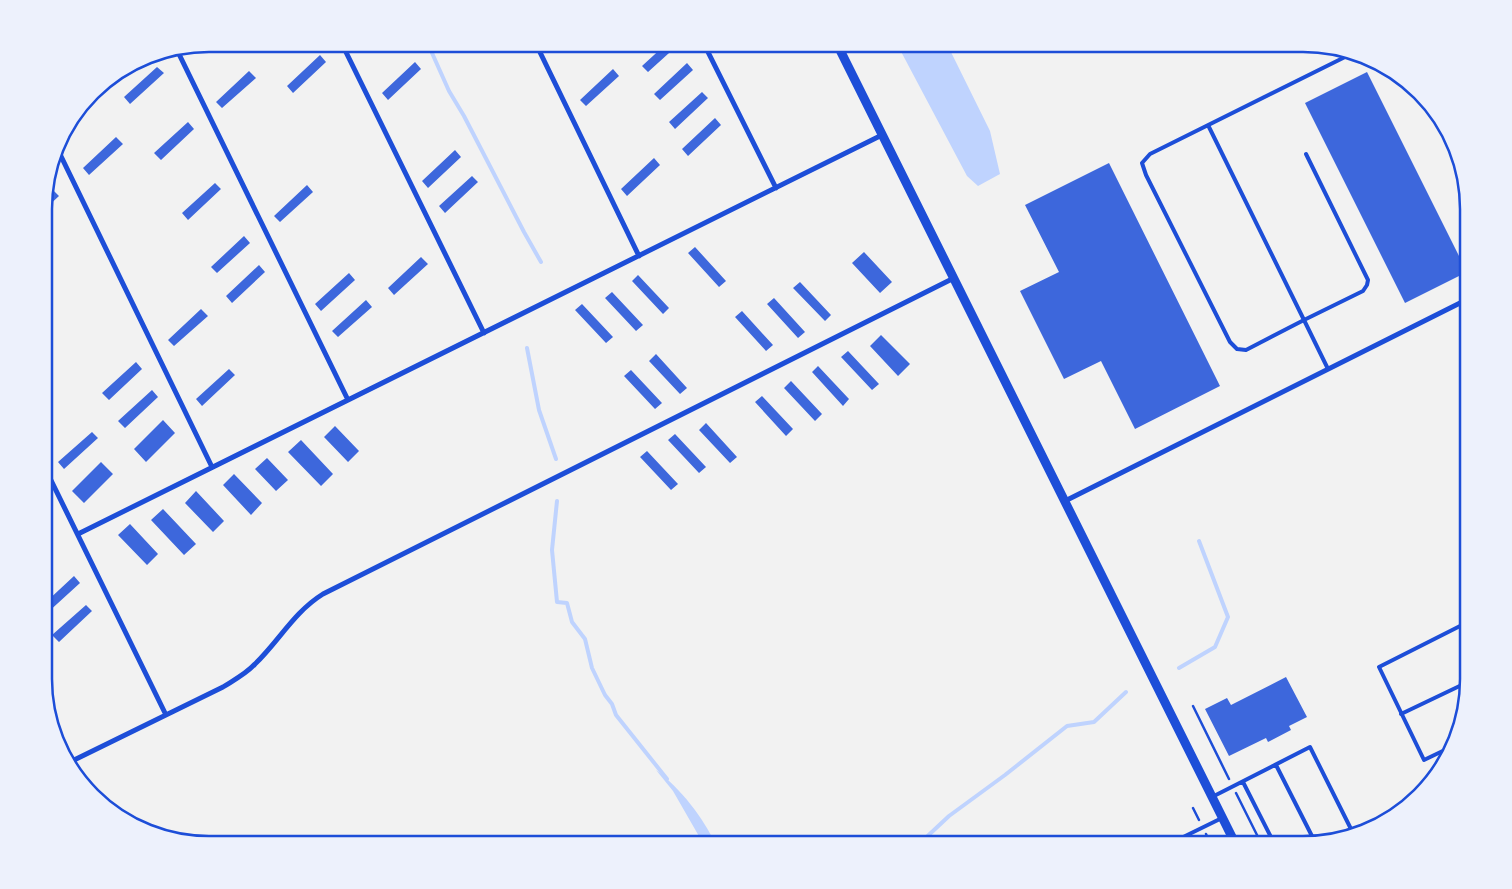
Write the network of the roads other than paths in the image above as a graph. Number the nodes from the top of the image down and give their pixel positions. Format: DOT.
graph roads {
  1 [pos="841,52"];
  2 [pos="346,53"];
  3 [pos="540,53"];
  4 [pos="708,53"];
  5 [pos="180,56"];
  6 [pos="1343,58"];
  7 [pos="1208,125"];
  8 [pos="882,135"];
  9 [pos="1306,154"];
  10 [pos="62,158"];
  11 [pos="776,188"];
  12 [pos="640,256"];
  13 [pos="954,278"];
  14 [pos="1459,304"];
  15 [pos="1304,320"];
  16 [pos="484,333"];
  17 [pos="1328,369"];
  18 [pos="348,400"];
  19 [pos="212,467"];
  20 [pos="52,482"];
  21 [pos="1065,501"];
  22 [pos="78,534"];
  23 [pos="1459,627"];
  24 [pos="1459,686"];
  25 [pos="166,714"];
  26 [pos="1402,714"];
  27 [pos="1442,752"];
  28 [pos="75,760"];
  29 [pos="1276,765"];
  30 [pos="1243,782"];
  31 [pos="1212,797"];
  32 [pos="1222,818"];
  33 [pos="1351,829"];
  34 [pos="1185,836"];
  35 [pos="1231,836"];
  36 [pos="1270,836"];
  37 [pos="1312,836"];
  1 -- 8 [label="street"];
  2 -- 16 [label="street"];
  3 -- 12 [label="street"];
  4 -- 11 [label="street"];
  5 -- 18 [label="street"];
  6 -- 7 [label="lane"];
  7 -- 15 [label="lane"];
  7 -- 15 [label="lane"];
  8 -- 11 [label="street"];
  8 -- 13 [label="street"];
  9 -- 15 [label="lane"];
  10 -- 19 [label="street"];
  11 -- 12 [label="street"];
  12 -- 16 [label="street"];
  13 -- 21 [label="street"];
  13 -- 25 [label="street"];
  14 -- 17 [label="street"];
  15 -- 17 [label="lane"];
  16 -- 18 [label="street"];
  17 -- 21 [label="street"];
  18 -- 19 [label="street"];
  19 -- 22 [label="street"];
  20 -- 22 [label="street"];
  21 -- 31 [label="street"];
  22 -- 25 [label="street"];
  23 -- 26 [label="lane"];
  24 -- 26 [label="lane"];
  25 -- 28 [label="street"];
  26 -- 27 [label="lane"];
  29 -- 30 [label="lane"];
  29 -- 33 [label="lane"];
  29 -- 37 [label="lane"];
  30 -- 31 [label="lane"];
  30 -- 36 [label="lane"];
  31 -- 32 [label="street"];
  32 -- 34 [label="lane"];
  32 -- 35 [label="street"];
}
